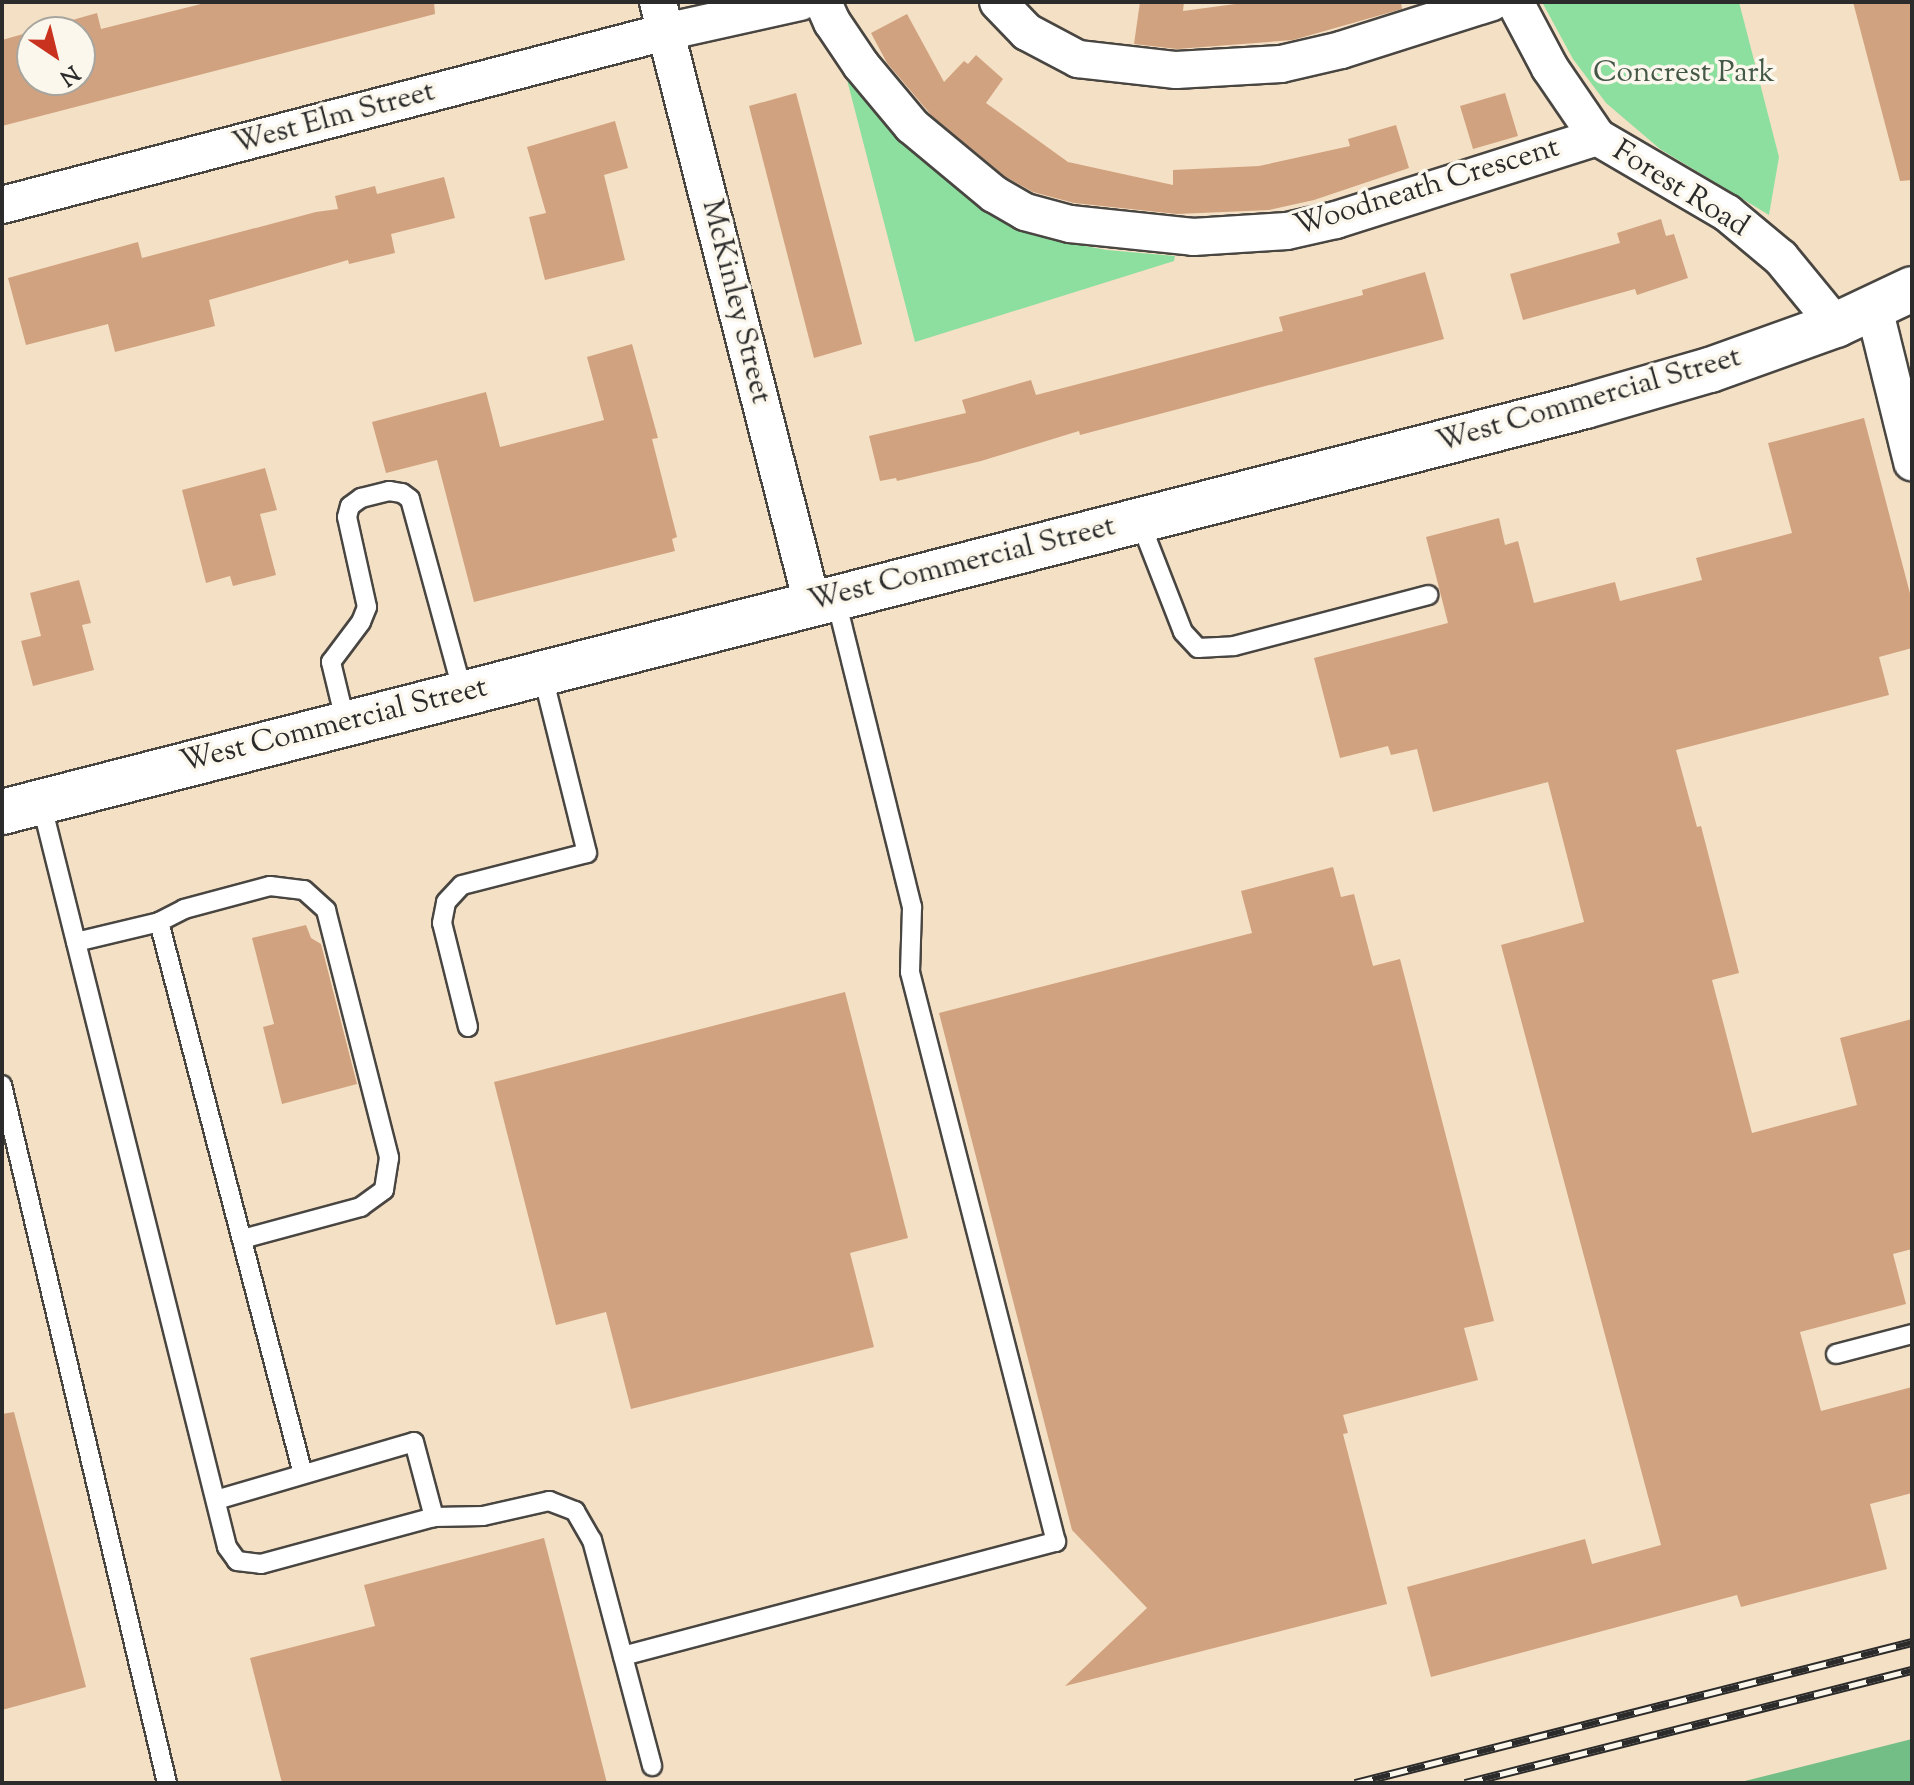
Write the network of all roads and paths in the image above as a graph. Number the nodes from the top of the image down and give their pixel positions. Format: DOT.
graph roads {
  1 [pos="800,2"];
  2 [pos="823,2"];
  3 [pos="998,2"];
  4 [pos="1492,2"];
  5 [pos="1515,2"];
  6 [pos="662,17"];
  7 [pos="1597,137"];
  8 [pos="2,205"];
  9 [pos="1874,307"];
  10 [pos="1912,462"];
  11 [pos="1139,519"];
  12 [pos="1428,595"];
  13 [pos="824,600"];
  14 [pos="542,673"];
  15 [pos="463,693"];
  16 [pos="346,724"];
  17 [pos="22,807"];
  18 [pos="159,922"];
  19 [pos="76,942"];
  20 [pos="468,1027"];
  21 [pos="2,1085"];
  22 [pos="242,1239"];
  23 [pos="1912,1334"];
  24 [pos="1836,1354"];
  25 [pos="303,1474"];
  26 [pos="216,1500"];
  27 [pos="434,1517"];
  28 [pos="623,1656"];
  29 [pos="652,1766"];
  30 [pos="167,1783"];
  1 -- 6 [label="street, West Elm Street"];
  2 -- 7 [label="street, Woodneath Crescent"];
  3 -- 4 [label="street"];
  5 -- 7 [label="street, Forest Road"];
  6 -- 8 [label="street, West Elm Street"];
  6 -- 13 [label="street, McKinley Street"];
  7 -- 9 [label="street, Forest Road"];
  9 -- 10 [label="street"];
  9 -- 11 [label="main road, West Commercial Street"];
  11 -- 12 [label="lane"];
  11 -- 13 [label="main road, West Commercial Street"];
  13 -- 14 [label="main road, West Commercial Street"];
  13 -- 28 [label="lane"];
  14 -- 15 [label="main road, West Commercial Street"];
  14 -- 20 [label="lane"];
  15 -- 16 [label="main road, West Commercial Street"];
  15 -- 16 [label="lane"];
  16 -- 17 [label="main road, West Commercial Street"];
  17 -- 19 [label="lane"];
  18 -- 19 [label="lane"];
  18 -- 22 [label="lane"];
  18 -- 22 [label="lane"];
  19 -- 26 [label="lane"];
  21 -- 30 [label="lane"];
  22 -- 25 [label="lane"];
  23 -- 24 [label="lane"];
  25 -- 26 [label="lane"];
  25 -- 27 [label="lane"];
  26 -- 27 [label="lane"];
  27 -- 28 [label="lane"];
  28 -- 29 [label="lane"];
}
